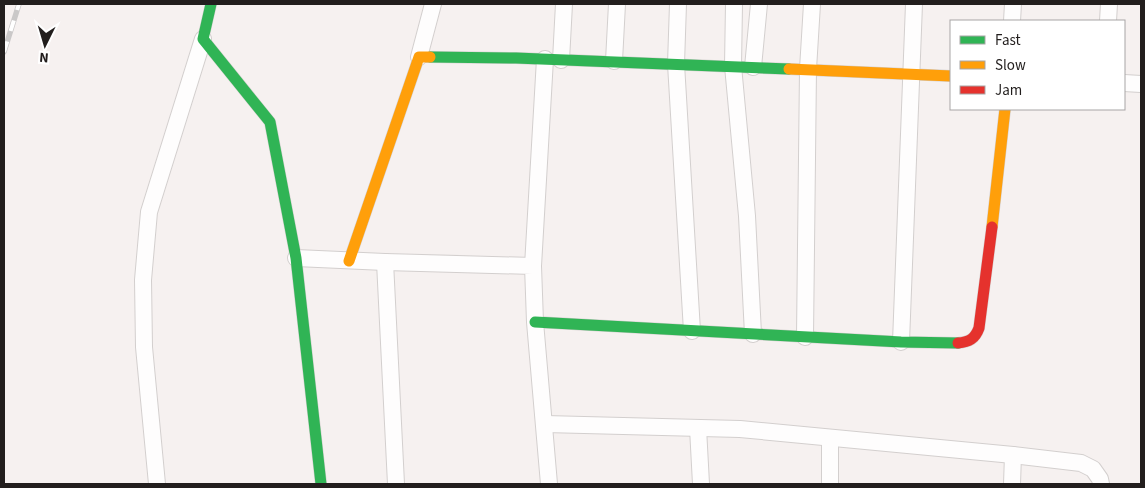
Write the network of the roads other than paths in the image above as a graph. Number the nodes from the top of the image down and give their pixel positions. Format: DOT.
graph roads {
  1 [pos="211,4"];
  2 [pos="433,4"];
  3 [pos="564,4"];
  4 [pos="617,4"];
  5 [pos="678,4"];
  6 [pos="734,4"];
  7 [pos="759,4"];
  8 [pos="812,4"];
  9 [pos="914,4"];
  10 [pos="1013,4"];
  11 [pos="1109,4"];
  12 [pos="1012,20"];
  13 [pos="1108,20"];
  14 [pos="203,39"];
  15 [pos="419,56"];
  16 [pos="553,59"];
  17 [pos="614,61"];
  18 [pos="676,64"];
  19 [pos="732,66"];
  20 [pos="753,67"];
  21 [pos="808,69"];
  22 [pos="912,74"];
  23 [pos="950,76"];
  24 [pos="1125,83"];
  25 [pos="1141,84"];
  26 [pos="1005,110"];
  27 [pos="296,258"];
  28 [pos="349,261"];
  29 [pos="385,262"];
  30 [pos="533,266"];
  31 [pos="535,322"];
  32 [pos="692,331"];
  33 [pos="753,334"];
  34 [pos="805,337"];
  35 [pos="900,342"];
  36 [pos="545,424"];
  37 [pos="698,428"];
  38 [pos="830,438"];
  39 [pos="1013,455"];
  40 [pos="157,484"];
  41 [pos="321,484"];
  42 [pos="396,484"];
  43 [pos="549,484"];
  44 [pos="701,484"];
  45 [pos="830,484"];
  46 [pos="1012,484"];
  47 [pos="1101,484"];
  1 -- 14 [label="street"];
  2 -- 15 [label="street"];
  3 -- 16 [label="street"];
  4 -- 17 [label="street"];
  5 -- 18 [label="street"];
  6 -- 19 [label="street"];
  7 -- 20 [label="street"];
  8 -- 21 [label="street"];
  9 -- 22 [label="street"];
  10 -- 12 [label="street"];
  11 -- 13 [label="street"];
  14 -- 27 [label="street"];
  14 -- 40 [label="street"];
  15 -- 16 [label="street"];
  15 -- 28 [label="street"];
  16 -- 17 [label="street"];
  16 -- 30 [label="street"];
  17 -- 18 [label="street"];
  18 -- 19 [label="street"];
  18 -- 32 [label="street"];
  19 -- 20 [label="street"];
  19 -- 33 [label="street"];
  20 -- 21 [label="street"];
  21 -- 22 [label="street"];
  21 -- 34 [label="street"];
  22 -- 23 [label="street"];
  22 -- 35 [label="street"];
  24 -- 25 [label="street"];
  26 -- 35 [label="street"];
  27 -- 28 [label="street"];
  27 -- 41 [label="street"];
  28 -- 29 [label="street"];
  29 -- 30 [label="street"];
  29 -- 42 [label="street"];
  30 -- 31 [label="street"];
  31 -- 32 [label="street"];
  31 -- 36 [label="street"];
  32 -- 33 [label="street"];
  33 -- 34 [label="street"];
  34 -- 35 [label="street"];
  36 -- 37 [label="street"];
  36 -- 43 [label="street"];
  37 -- 38 [label="street"];
  37 -- 44 [label="street"];
  38 -- 39 [label="street"];
  38 -- 45 [label="street"];
  39 -- 46 [label="street"];
  39 -- 47 [label="street"];
}
